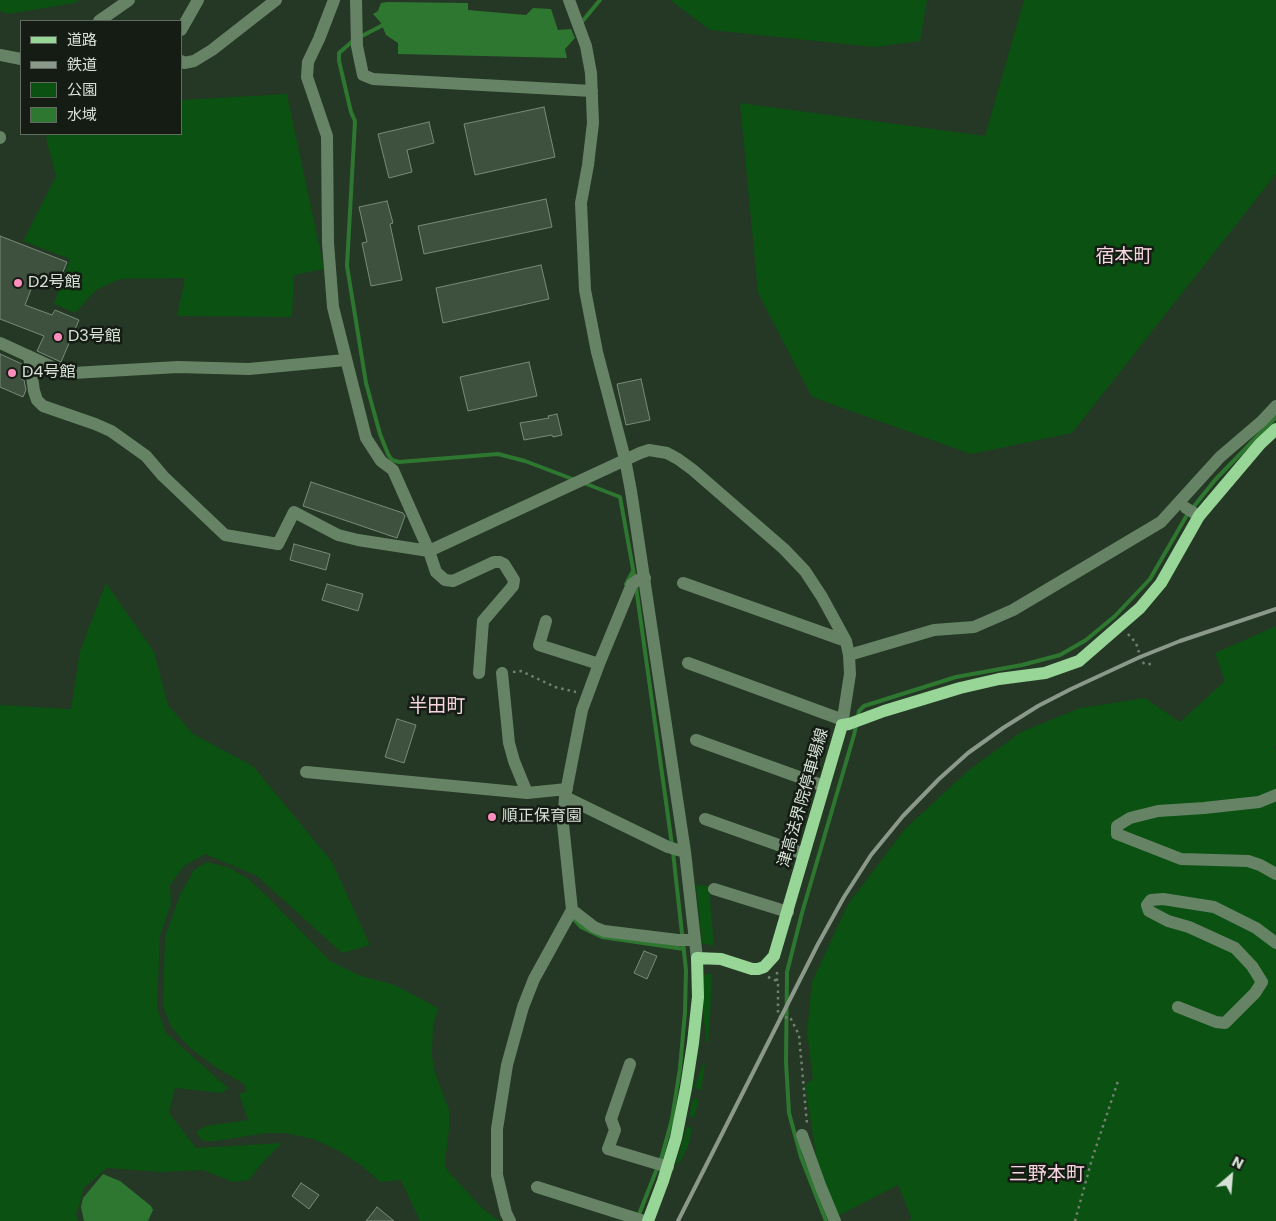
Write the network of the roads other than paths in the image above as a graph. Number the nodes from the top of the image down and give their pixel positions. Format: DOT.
graph roads {
  1 [pos="129,0"];
  2 [pos="198,0"];
  3 [pos="276,0"];
  4 [pos="334,0"];
  5 [pos="356,0"];
  6 [pos="569,0"];
  7 [pos="100,20"];
  8 [pos="182,28"];
  9 [pos="0,55"];
  10 [pos="20,59"];
  11 [pos="182,61"];
  12 [pos="592,91"];
  13 [pos="0,343"];
  14 [pos="29,356"];
  15 [pos="345,360"];
  16 [pos="1276,406"];
  17 [pos="1271,424"];
  18 [pos="625,459"];
  19 [pos="1213,464"];
  20 [pos="1192,512"];
  21 [pos="1161,522"];
  22 [pos="430,550"];
  23 [pos="638,580"];
  24 [pos="683,583"];
  25 [pos="546,621"];
  26 [pos="846,641"];
  27 [pos="849,656"];
  28 [pos="595,663"];
  29 [pos="688,663"];
  30 [pos="480,673"];
  31 [pos="502,673"];
  32 [pos="845,723"];
  33 [pos="696,740"];
  34 [pos="306,772"];
  35 [pos="824,786"];
  36 [pos="563,792"];
  37 [pos="527,794"];
  38 [pos="1276,795"];
  39 [pos="705,818"];
  40 [pos="676,849"];
  41 [pos="804,854"];
  42 [pos="1276,874"];
  43 [pos="714,890"];
  44 [pos="788,912"];
  45 [pos="570,913"];
  46 [pos="687,940"];
  47 [pos="1276,943"];
  48 [pos="697,958"];
  49 [pos="1178,1007"];
  50 [pos="630,1064"];
  51 [pos="802,1135"];
  52 [pos="661,1165"];
  53 [pos="537,1187"];
  54 [pos="642,1220"];
  55 [pos="510,1221"];
  56 [pos="835,1221"];
  1 -- 7 [label="street"];
  2 -- 8 [label="street"];
  3 -- 11 [label="street"];
  4 -- 15 [label="street"];
  5 -- 12 [label="street"];
  6 -- 12 [label="street"];
  9 -- 10 [label="street"];
  12 -- 18 [label="street"];
  13 -- 14 [label="street"];
  14 -- 15 [label="street"];
  14 -- 22 [label="street"];
  15 -- 22 [label="street"];
  16 -- 17 [label="street"];
  17 -- 19 [label="street"];
  17 -- 20 [label="main road, 津高法界院停車場線"];
  18 -- 22 [label="street"];
  18 -- 23 [label="street"];
  18 -- 26 [label="street"];
  19 -- 20 [label="street"];
  19 -- 21 [label="street"];
  20 -- 21 [label="street"];
  20 -- 32 [label="main road, 津高法界院停車場線"];
  21 -- 27 [label="street"];
  22 -- 30 [label="street"];
  23 -- 28 [label="street"];
  23 -- 40 [label="street"];
  24 -- 26 [label="street"];
  25 -- 28 [label="street"];
  26 -- 27 [label="street"];
  27 -- 32 [label="street"];
  28 -- 36 [label="street"];
  29 -- 32 [label="street"];
  31 -- 37 [label="street"];
  32 -- 35 [label="main road, 津高法界院停車場線"];
  33 -- 35 [label="street"];
  34 -- 37 [label="street"];
  35 -- 41 [label="main road, 津高法界院停車場線"];
  36 -- 37 [label="street"];
  36 -- 40 [label="street"];
  36 -- 45 [label="street"];
  38 -- 42 [label="street"];
  39 -- 41 [label="street"];
  40 -- 46 [label="street"];
  41 -- 44 [label="main road, 津高法界院停車場線"];
  43 -- 44 [label="street"];
  44 -- 48 [label="main road, 津高法界院停車場線"];
  45 -- 46 [label="street"];
  45 -- 55 [label="street"];
  46 -- 48 [label="street"];
  47 -- 49 [label="street"];
  48 -- 52 [label="main road"];
  50 -- 52 [label="street"];
  51 -- 56 [label="street"];
  52 -- 54 [label="main road"];
  53 -- 54 [label="street"];
}
